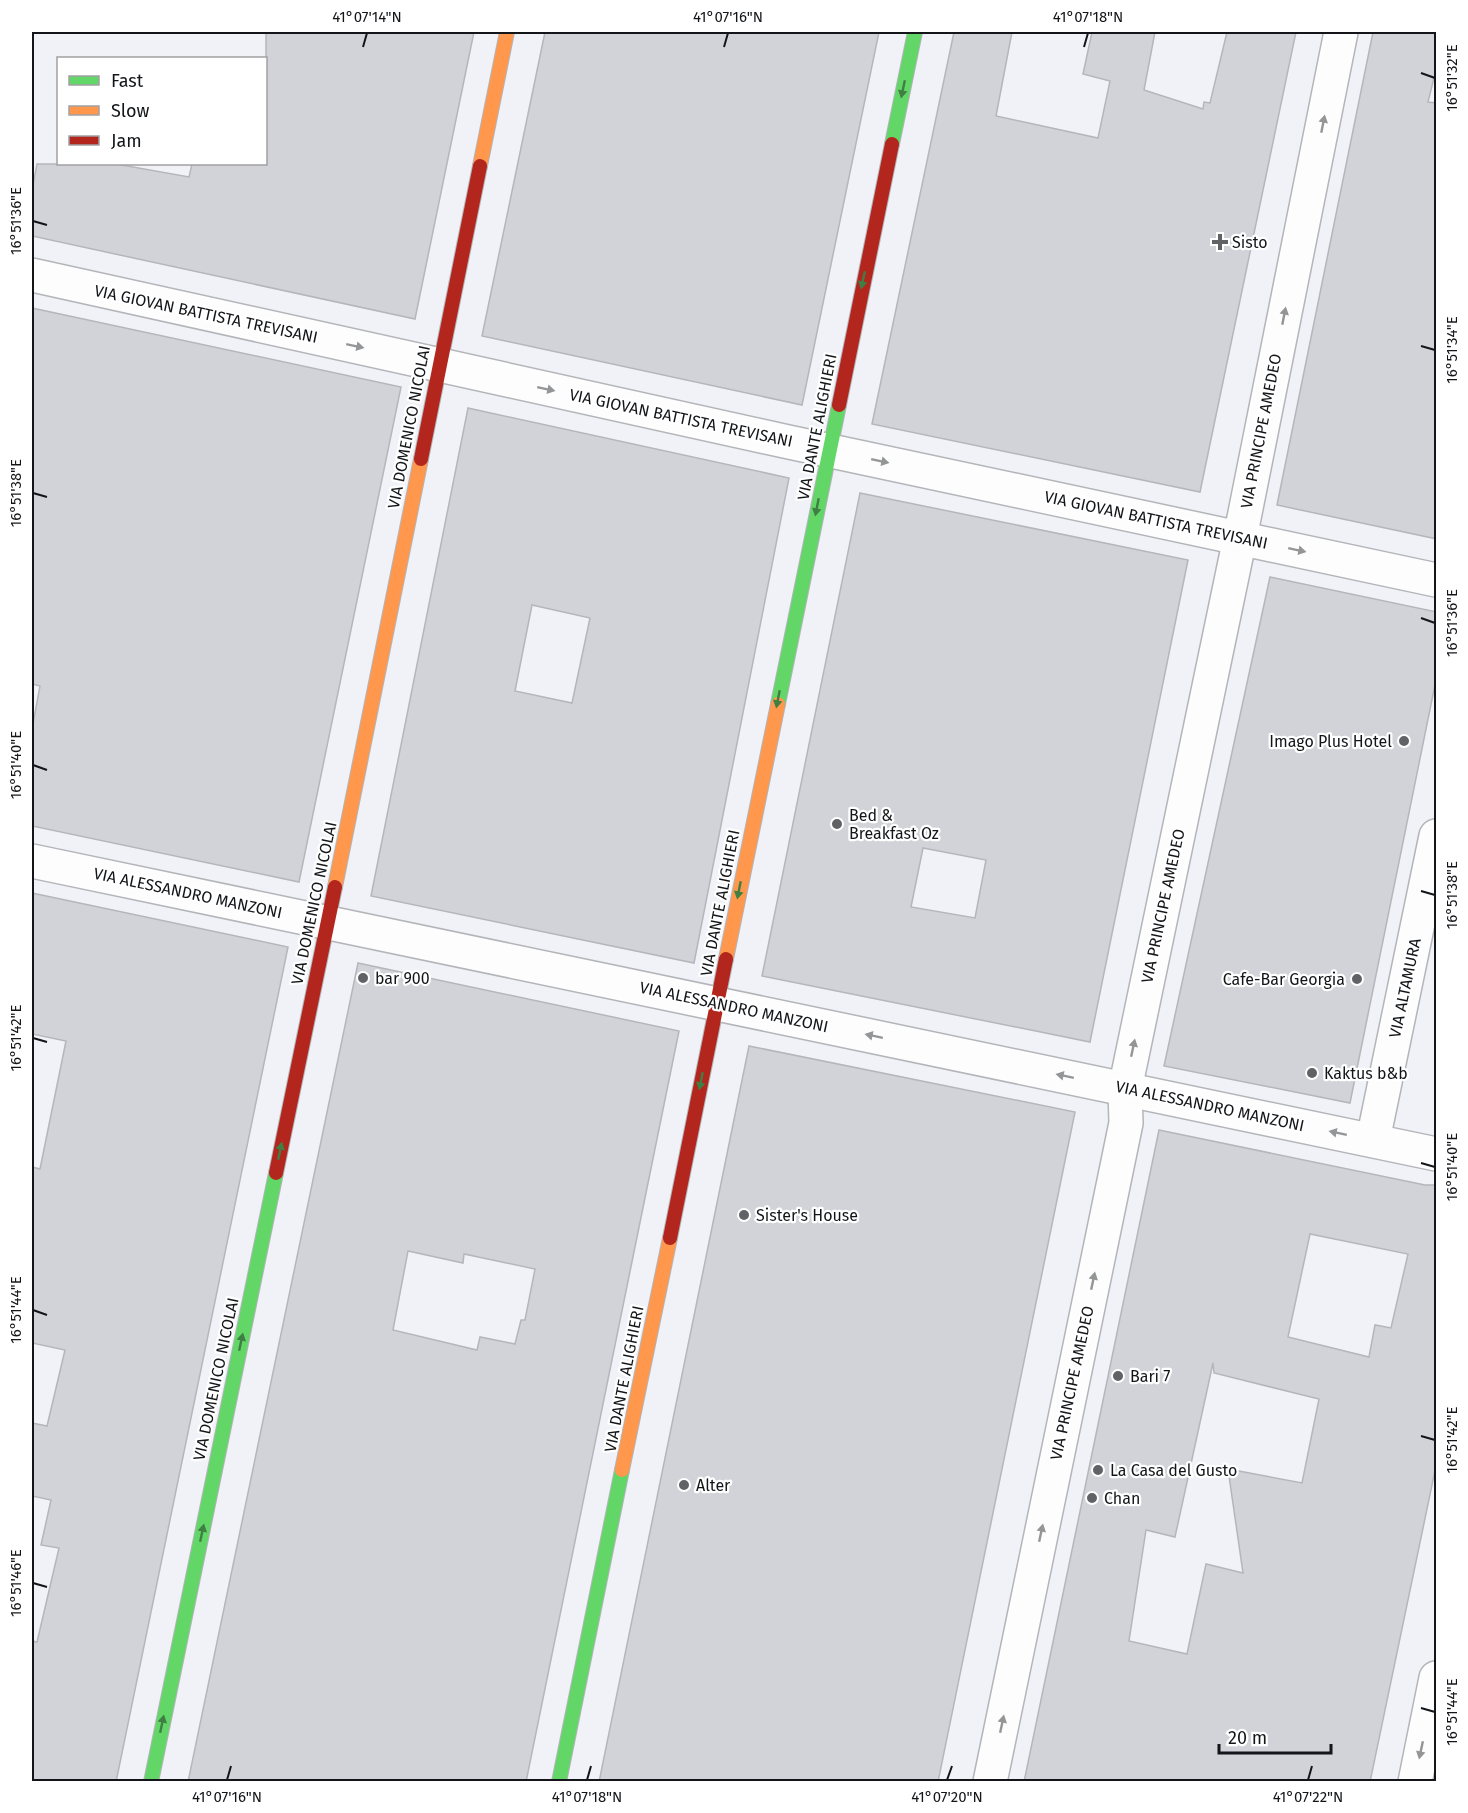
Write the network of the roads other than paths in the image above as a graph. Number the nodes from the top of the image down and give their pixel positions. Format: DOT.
graph roads {
  1 [pos="507,32"];
  2 [pos="915,32"];
  3 [pos="1341,32"];
  4 [pos="32,275"];
  5 [pos="438,365"];
  6 [pos="829,450"];
  7 [pos="1240,538"];
  8 [pos="1437,580"];
  9 [pos="1437,836"];
  10 [pos="32,861"];
  11 [pos="328,922"];
  12 [pos="717,1003"];
  13 [pos="1125,1089"];
  14 [pos="1373,1140"];
  15 [pos="1437,1154"];
  16 [pos="1437,1678"];
  17 [pos="151,1782"];
  18 [pos="559,1782"];
  19 [pos="990,1782"];
  20 [pos="1415,1782"];
  1 -- 5 [label="street, VIA DOMENICO NICOLAI"];
  2 -- 6 [label="street, VIA DANTE ALIGHIERI, one-way"];
  7 -- 3 [label="street, VIA PRINCIPE AMEDEO, one-way"];
  4 -- 5 [label="street, VIA GIOVAN BATTISTA TREVISANI, one-way"];
  5 -- 6 [label="street, VIA GIOVAN BATTISTA TREVISANI, one-way"];
  5 -- 11 [label="street, VIA DOMENICO NICOLAI"];
  6 -- 7 [label="street, VIA GIOVAN BATTISTA TREVISANI, one-way"];
  6 -- 12 [label="street, VIA DANTE ALIGHIERI, one-way"];
  7 -- 8 [label="street, VIA GIOVAN BATTISTA TREVISANI, one-way"];
  13 -- 7 [label="street, VIA PRINCIPE AMEDEO, one-way"];
  9 -- 14 [label="street, VIA ALTAMURA"];
  10 -- 11 [label="street, VIA ALESSANDRO MANZONI"];
  11 -- 12 [label="street, VIA ALESSANDRO MANZONI"];
  17 -- 11 [label="street, VIA DOMENICO NICOLAI, one-way"];
  13 -- 12 [label="street, VIA ALESSANDRO MANZONI, one-way"];
  12 -- 18 [label="street, VIA DANTE ALIGHIERI, one-way"];
  14 -- 13 [label="street, VIA ALESSANDRO MANZONI, one-way"];
  19 -- 13 [label="street, VIA PRINCIPE AMEDEO, one-way"];
  14 -- 15 [label="street, VIA ALESSANDRO MANZONI"];
  16 -- 20 [label="street, one-way"];
}
